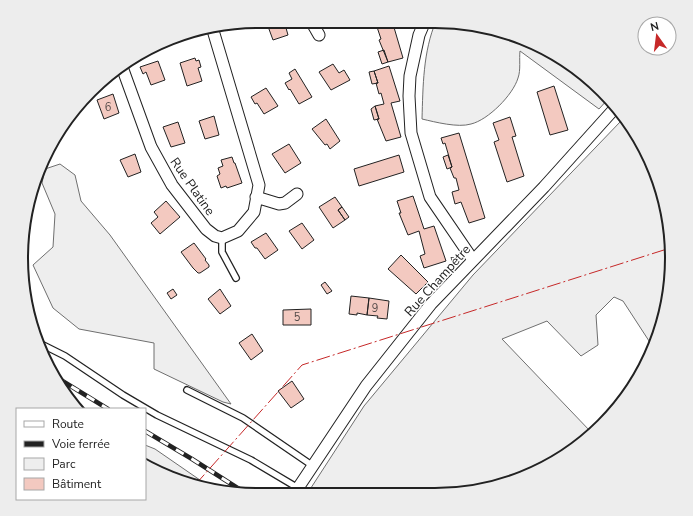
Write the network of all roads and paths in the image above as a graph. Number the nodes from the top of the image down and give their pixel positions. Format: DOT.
graph roads {
  1 [pos="316,28"];
  2 [pos="422,28"];
  3 [pos="213,32"];
  4 [pos="320,35"];
  5 [pos="124,72"];
  6 [pos="612,111"];
  7 [pos="297,194"];
  8 [pos="256,197"];
  9 [pos="222,238"];
  10 [pos="473,260"];
  11 [pos="236,278"];
  12 [pos="46,346"];
  13 [pos="187,390"];
  14 [pos="145,408"];
  15 [pos="146,409"];
  16 [pos="313,466"];
  17 [pos="298,488"];
  1 -- 4 [label="street"];
  2 -- 10 [label="street"];
  3 -- 8 [label="street"];
  5 -- 9 [label="street, Rue Platine"];
  6 -- 10 [label="street, Rue Champêtre"];
  7 -- 8 [label="street"];
  8 -- 9 [label="street"];
  9 -- 11 [label="lane"];
  10 -- 16 [label="street, Rue Champêtre"];
  12 -- 14 [label="lane"];
  13 -- 16 [label="lane"];
  15 -- 17 [label="lane"];
  16 -- 17 [label="street, Rue Champêtre"];
}
